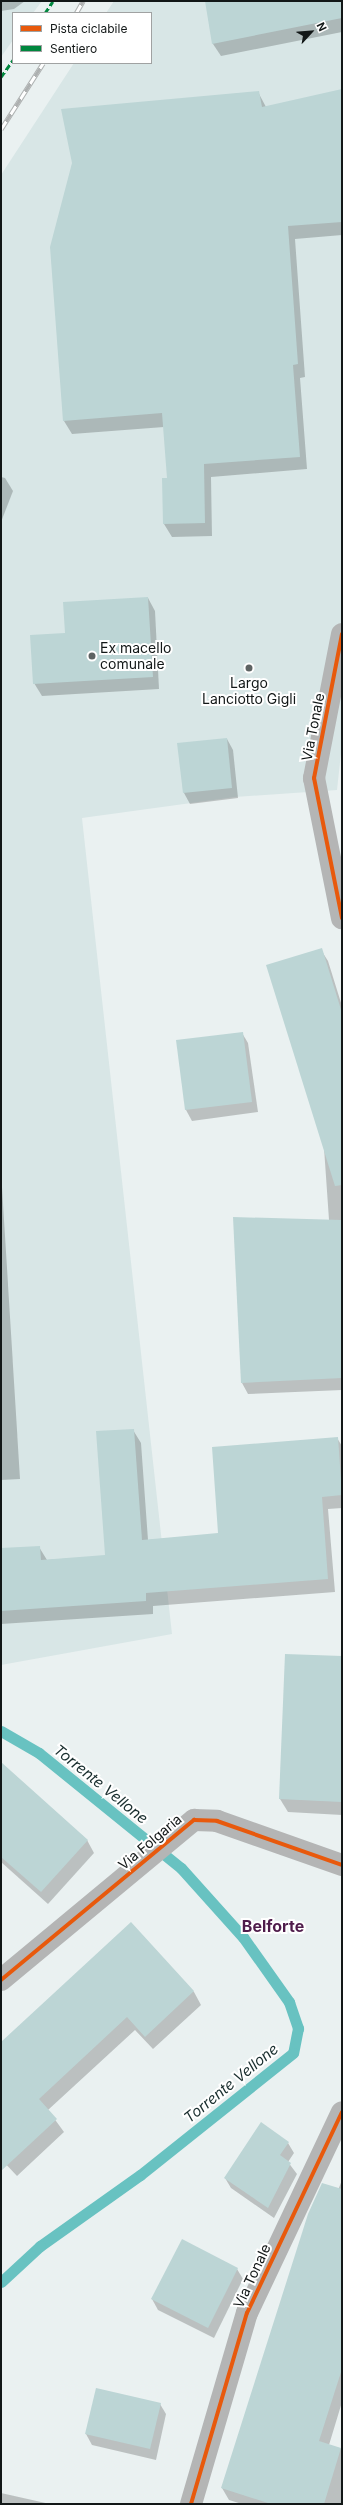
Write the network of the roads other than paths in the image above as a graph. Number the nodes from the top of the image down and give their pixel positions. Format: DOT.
graph roads {
  1 [pos="342,634"];
  2 [pos="342,918"];
  3 [pos="342,1865"];
  4 [pos="1,1980"];
  5 [pos="342,2112"];
  6 [pos="191,2504"];
  1 -- 2 [label="street, Via Tonale"];
  3 -- 4 [label="street, Via Folgaria"];
  5 -- 6 [label="street, Via Tonale"];
}
